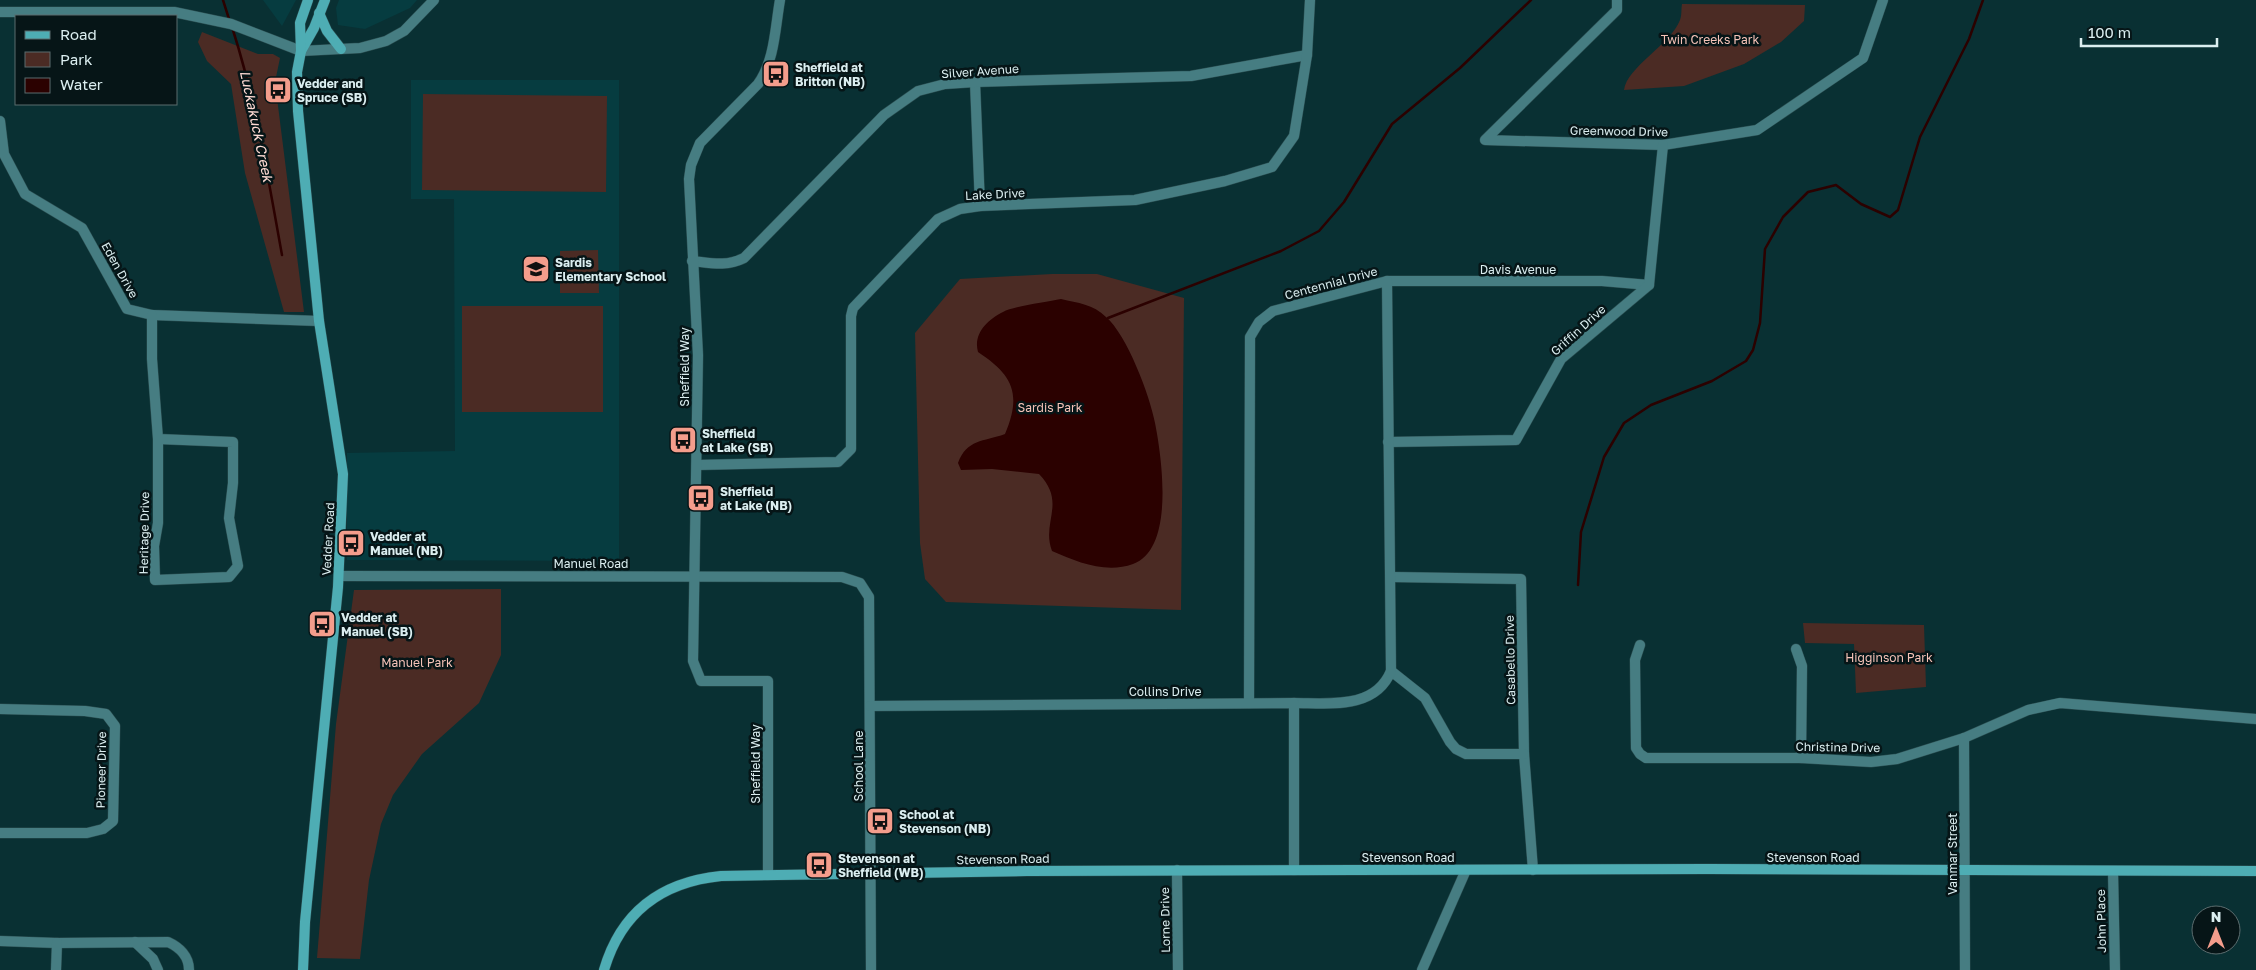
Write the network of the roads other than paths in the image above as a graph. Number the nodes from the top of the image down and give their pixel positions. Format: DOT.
graph roads {
  1 [pos="308,0"];
  2 [pos="325,0"];
  3 [pos="434,0"];
  4 [pos="780,0"];
  5 [pos="1310,0"];
  6 [pos="1617,0"];
  7 [pos="1883,0"];
  8 [pos="0,12"];
  9 [pos="319,13"];
  10 [pos="341,49"];
  11 [pos="301,51"];
  12 [pos="1307,55"];
  13 [pos="975,82"];
  14 [pos="0,121"];
  15 [pos="1663,146"];
  16 [pos="980,206"];
  17 [pos="692,261"];
  18 [pos="1387,281"];
  19 [pos="1649,284"];
  20 [pos="152,315"];
  21 [pos="319,321"];
  22 [pos="158,439"];
  23 [pos="1388,442"];
  24 [pos="696,465"];
  25 [pos="695,575"];
  26 [pos="339,576"];
  27 [pos="842,577"];
  28 [pos="1391,577"];
  29 [pos="1640,645"];
  30 [pos="1796,649"];
  31 [pos="1391,671"];
  32 [pos="1249,703"];
  33 [pos="1294,704"];
  34 [pos="870,706"];
  35 [pos="0,709"];
  36 [pos="2256,719"];
  37 [pos="1964,738"];
  38 [pos="1524,754"];
  39 [pos="1801,758"];
  40 [pos="0,833"];
  41 [pos="1177,870"];
  42 [pos="1294,870"];
  43 [pos="1466,870"];
  44 [pos="1532,870"];
  45 [pos="1965,871"];
  46 [pos="2113,871"];
  47 [pos="2256,871"];
  48 [pos="768,875"];
  49 [pos="871,875"];
  50 [pos="0,941"];
  51 [pos="135,942"];
  52 [pos="57,943"];
  53 [pos="56,970"];
  54 [pos="158,970"];
  55 [pos="189,970"];
  56 [pos="303,970"];
  57 [pos="604,970"];
  58 [pos="871,970"];
  59 [pos="1178,970"];
  60 [pos="1422,970"];
  61 [pos="1965,970"];
  62 [pos="2115,970"];
  1 -- 11 [label="street, Vedder Road"];
  2 -- 9 [label="street, Vedder Road"];
  3 -- 10 [label="street"];
  4 -- 17 [label="street, Sheffield Way"];
  5 -- 12 [label="street, Lake Drive"];
  6 -- 15 [label="street, Greenwood Drive"];
  7 -- 15 [label="street, Greenwood Drive"];
  8 -- 11 [label="street"];
  9 -- 10 [label="street"];
  9 -- 11 [label="street, Vedder Road"];
  10 -- 11 [label="street"];
  11 -- 21 [label="street, Vedder Road"];
  12 -- 13 [label="street, Silver Avenue"];
  12 -- 16 [label="street, Lake Drive"];
  13 -- 16 [label="street"];
  13 -- 17 [label="street, Silver Avenue"];
  14 -- 20 [label="street, Eden Drive"];
  15 -- 19 [label="street"];
  16 -- 24 [label="street, Lake Drive"];
  17 -- 24 [label="street, Sheffield Way"];
  18 -- 19 [label="street, Davis Avenue"];
  18 -- 23 [label="street, Centennial Drive"];
  18 -- 32 [label="street, Centennial Drive"];
  19 -- 23 [label="street, Griffin Drive"];
  20 -- 21 [label="street, Eden Drive"];
  20 -- 22 [label="street, Heritage Drive"];
  21 -- 26 [label="street, Vedder Road"];
  22 -- 22 [label="street, Heritage Drive"];
  23 -- 28 [label="street, Centennial Drive"];
  24 -- 25 [label="street, Sheffield Way"];
  25 -- 26 [label="street, Manuel Road"];
  25 -- 27 [label="street, Manuel Road"];
  25 -- 48 [label="street, Sheffield Way"];
  26 -- 56 [label="street, Vedder Road"];
  27 -- 34 [label="street, School Lane"];
  28 -- 31 [label="street, Centennial Drive"];
  28 -- 38 [label="street, Casabello Drive"];
  29 -- 39 [label="street, Christina Drive"];
  30 -- 39 [label="street"];
  31 -- 33 [label="street"];
  31 -- 38 [label="street"];
  32 -- 33 [label="street, Collins Drive"];
  32 -- 34 [label="street, Collins Drive"];
  33 -- 42 [label="street"];
  34 -- 49 [label="street, School Lane"];
  35 -- 40 [label="street, Pioneer Drive"];
  36 -- 37 [label="street, Christina Drive"];
  37 -- 39 [label="street, Christina Drive"];
  37 -- 45 [label="street, Vanmar Street"];
  38 -- 44 [label="street, Casabello Drive"];
  41 -- 42 [label="street, Stevenson Road"];
  41 -- 49 [label="street, Stevenson Road"];
  41 -- 59 [label="street, Lorne Drive"];
  42 -- 43 [label="street, Stevenson Road"];
  43 -- 44 [label="street, Stevenson Road"];
  43 -- 60 [label="street"];
  44 -- 45 [label="street, Stevenson Road"];
  45 -- 46 [label="street, Stevenson Road"];
  45 -- 61 [label="street, Vanmar Street"];
  46 -- 47 [label="street, Stevenson Road"];
  46 -- 62 [label="street, John Place"];
  48 -- 49 [label="street, Stevenson Road"];
  48 -- 57 [label="street, Stevenson Road"];
  49 -- 58 [label="street, School Lane"];
  50 -- 52 [label="street"];
  51 -- 52 [label="street"];
  51 -- 54 [label="street"];
  51 -- 55 [label="street"];
  52 -- 53 [label="street"];
}
